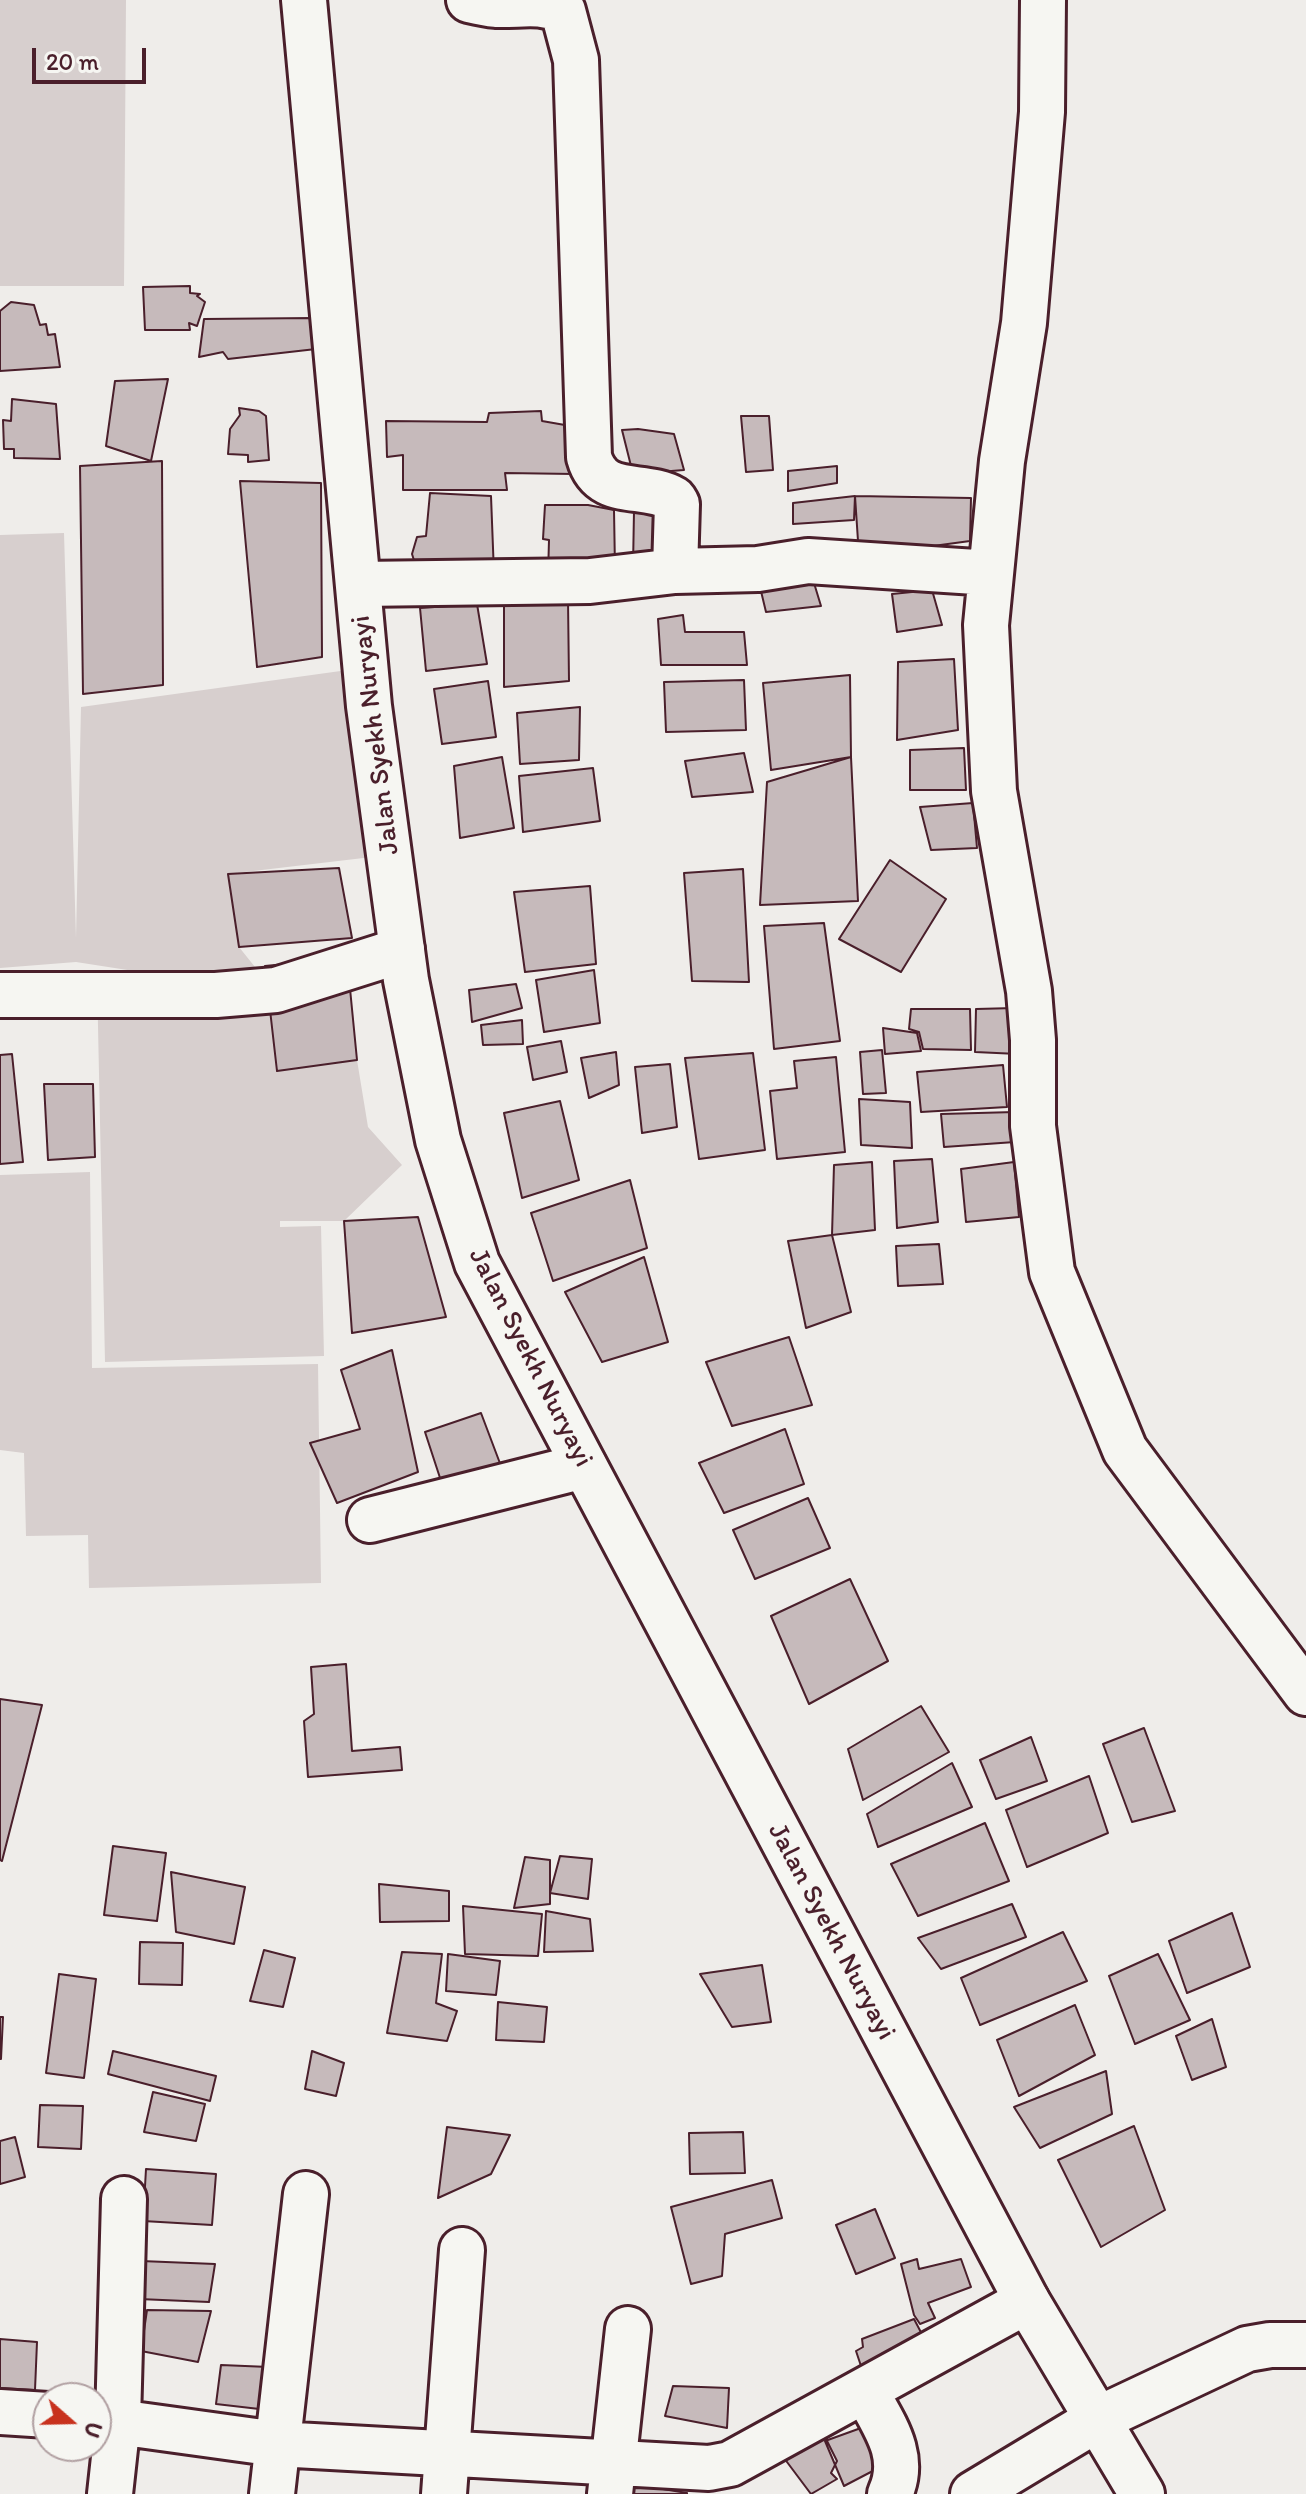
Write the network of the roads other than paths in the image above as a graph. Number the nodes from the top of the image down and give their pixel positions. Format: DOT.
graph roads {
  1 [pos="469,0"];
  2 [pos="1043,0"];
  3 [pos="314,1"];
  4 [pos="675,571"];
  5 [pos="978,573"];
  6 [pos="359,584"];
  7 [pos="402,950"];
  8 [pos="0,995"];
  9 [pos="584,1466"];
  10 [pos="370,1520"];
  11 [pos="1306,1693"];
  12 [pos="306,2194"];
  13 [pos="124,2199"];
  14 [pos="462,2250"];
  15 [pos="1027,2301"];
  16 [pos="628,2329"];
  17 [pos="1306,2345"];
  18 [pos="110,2382"];
  19 [pos="865,2390"];
  20 [pos="0,2412"];
  21 [pos="32,2414"];
  22 [pos="1096,2420"];
  23 [pos="112,2421"];
  24 [pos="277,2444"];
  25 [pos="109,2462"];
  26 [pos="445,2474"];
  27 [pos="611,2479"];
  28 [pos="110,2494"];
  29 [pos="272,2494"];
  30 [pos="890,2494"];
  31 [pos="973,2494"];
  32 [pos="1142,2494"];
  1 -- 4 [label="street"];
  2 -- 5 [label="street"];
  3 -- 6 [label="street, Jalan Syekh Nuryayi"];
  4 -- 5 [label="street"];
  4 -- 6 [label="street"];
  5 -- 11 [label="street"];
  6 -- 7 [label="street, Jalan Syekh Nuryayi"];
  7 -- 8 [label="street"];
  7 -- 9 [label="street, Jalan Syekh Nuryayi"];
  9 -- 10 [label="street"];
  9 -- 15 [label="street, Jalan Syekh Nuryayi"];
  12 -- 24 [label="street"];
  13 -- 18 [label="street"];
  14 -- 26 [label="street"];
  15 -- 19 [label="street"];
  15 -- 22 [label="street, Jalan Syekh Nuryayi"];
  16 -- 27 [label="street"];
  17 -- 22 [label="street"];
  19 -- 27 [label="street"];
  19 -- 30 [label="street"];
  20 -- 21 [label="street"];
  22 -- 31 [label="street"];
  22 -- 32 [label="street, Jalan Syekh Nuryayi"];
  23 -- 24 [label="street"];
  24 -- 26 [label="street"];
  24 -- 29 [label="street"];
  25 -- 28 [label="street"];
  26 -- 27 [label="street"];
}
